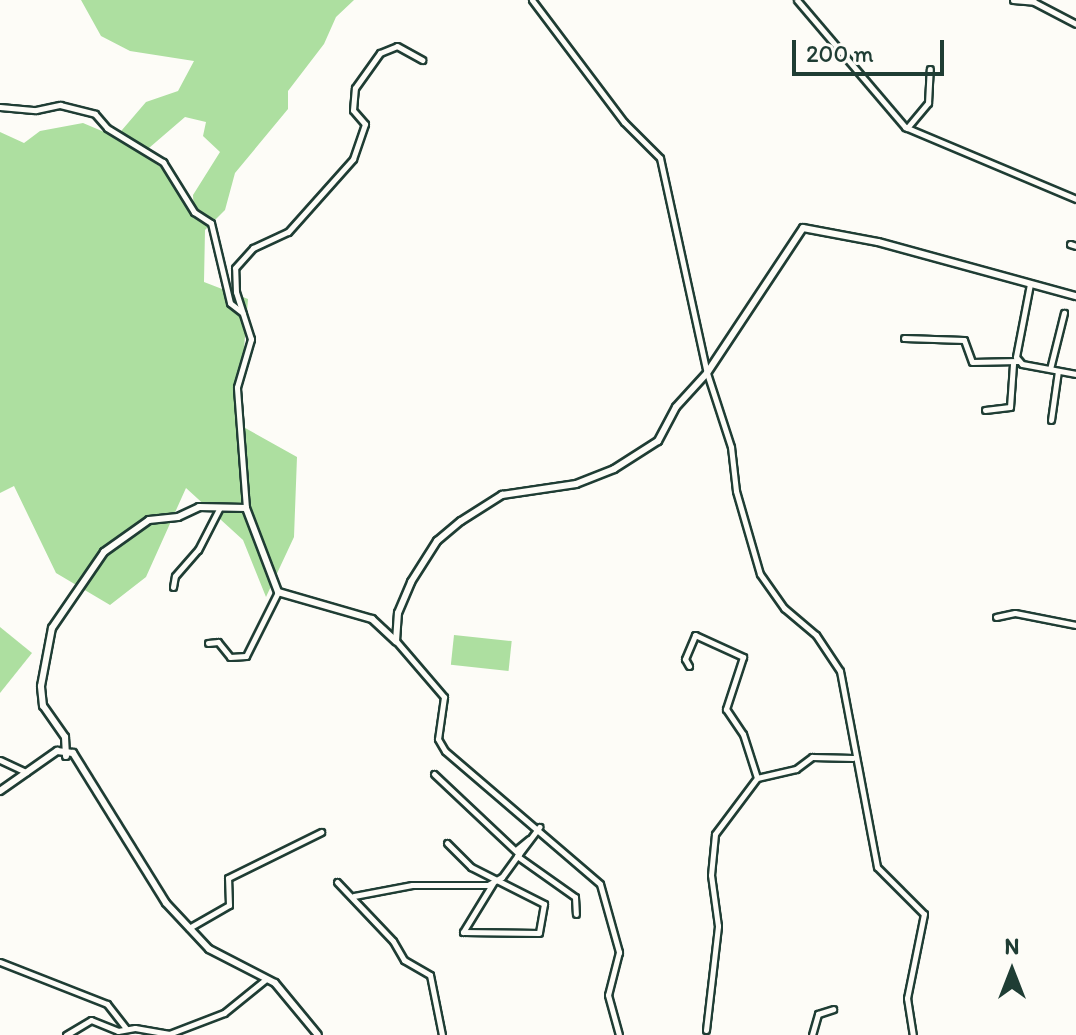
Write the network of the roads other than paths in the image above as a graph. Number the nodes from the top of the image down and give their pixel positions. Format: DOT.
graph roads {
  1 [pos="532,0"];
  2 [pos="797,0"];
  3 [pos="1013,0"];
  4 [pos="1076,24"];
  5 [pos="422,60"];
  6 [pos="930,69"];
  7 [pos="0,107"];
  8 [pos="907,128"];
  9 [pos="1076,199"];
  10 [pos="1030,284"];
  11 [pos="1076,296"];
  12 [pos="244,313"];
  13 [pos="1064,313"];
  14 [pos="904,338"];
  15 [pos="1016,362"];
  16 [pos="1050,369"];
  17 [pos="1058,371"];
  18 [pos="707,373"];
  19 [pos="1076,374"];
  20 [pos="985,410"];
  21 [pos="1051,420"];
  22 [pos="220,507"];
  23 [pos="246,508"];
  24 [pos="173,587"];
  25 [pos="278,592"];
  26 [pos="996,617"];
  27 [pos="1076,625"];
  28 [pos="396,641"];
  29 [pos="208,643"];
  30 [pos="689,666"];
  31 [pos="66,753"];
  32 [pos="853,758"];
  33 [pos="0,760"];
  34 [pos="26,772"];
  35 [pos="434,774"];
  36 [pos="757,778"];
  37 [pos="0,791"];
  38 [pos="538,828"];
  39 [pos="321,832"];
  40 [pos="447,843"];
  41 [pos="519,853"];
  42 [pos="495,881"];
  43 [pos="337,882"];
  44 [pos="354,896"];
  45 [pos="576,914"];
  46 [pos="189,928"];
  47 [pos="0,962"];
  48 [pos="267,978"];
  49 [pos="833,1009"];
  50 [pos="126,1028"];
  51 [pos="706,1030"];
  52 [pos="66,1035"];
  53 [pos="169,1035"];
  54 [pos="318,1035"];
  55 [pos="442,1035"];
  56 [pos="619,1035"];
  57 [pos="812,1035"];
  58 [pos="913,1035"];
  1 -- 18 [label="street"];
  2 -- 8 [label="street"];
  3 -- 4 [label="street"];
  5 -- 12 [label="street"];
  6 -- 8 [label="street"];
  7 -- 12 [label="street"];
  8 -- 9 [label="street"];
  10 -- 11 [label="street"];
  10 -- 15 [label="street"];
  10 -- 18 [label="street"];
  12 -- 23 [label="street"];
  13 -- 16 [label="street"];
  14 -- 15 [label="street"];
  15 -- 16 [label="street"];
  15 -- 20 [label="street"];
  16 -- 17 [label="street"];
  17 -- 19 [label="street"];
  17 -- 21 [label="street"];
  18 -- 28 [label="street"];
  18 -- 32 [label="street"];
  22 -- 23 [label="street"];
  22 -- 24 [label="street"];
  22 -- 31 [label="street"];
  23 -- 25 [label="street"];
  25 -- 28 [label="street"];
  25 -- 29 [label="street"];
  26 -- 27 [label="street"];
  28 -- 38 [label="street"];
  30 -- 36 [label="street"];
  31 -- 34 [label="street"];
  31 -- 46 [label="street"];
  32 -- 36 [label="street"];
  32 -- 58 [label="street"];
  33 -- 34 [label="street"];
  34 -- 37 [label="street"];
  35 -- 41 [label="street"];
  36 -- 51 [label="street"];
  38 -- 41 [label="street"];
  38 -- 56 [label="street"];
  39 -- 46 [label="street"];
  40 -- 42 [label="street"];
  41 -- 42 [label="street"];
  41 -- 45 [label="street"];
  42 -- 42 [label="street"];
  42 -- 44 [label="street"];
  43 -- 55 [label="street"];
  46 -- 48 [label="street"];
  47 -- 50 [label="street"];
  48 -- 53 [label="street"];
  48 -- 54 [label="street"];
  49 -- 57 [label="street"];
  50 -- 52 [label="street"];
  50 -- 53 [label="street"];
}
